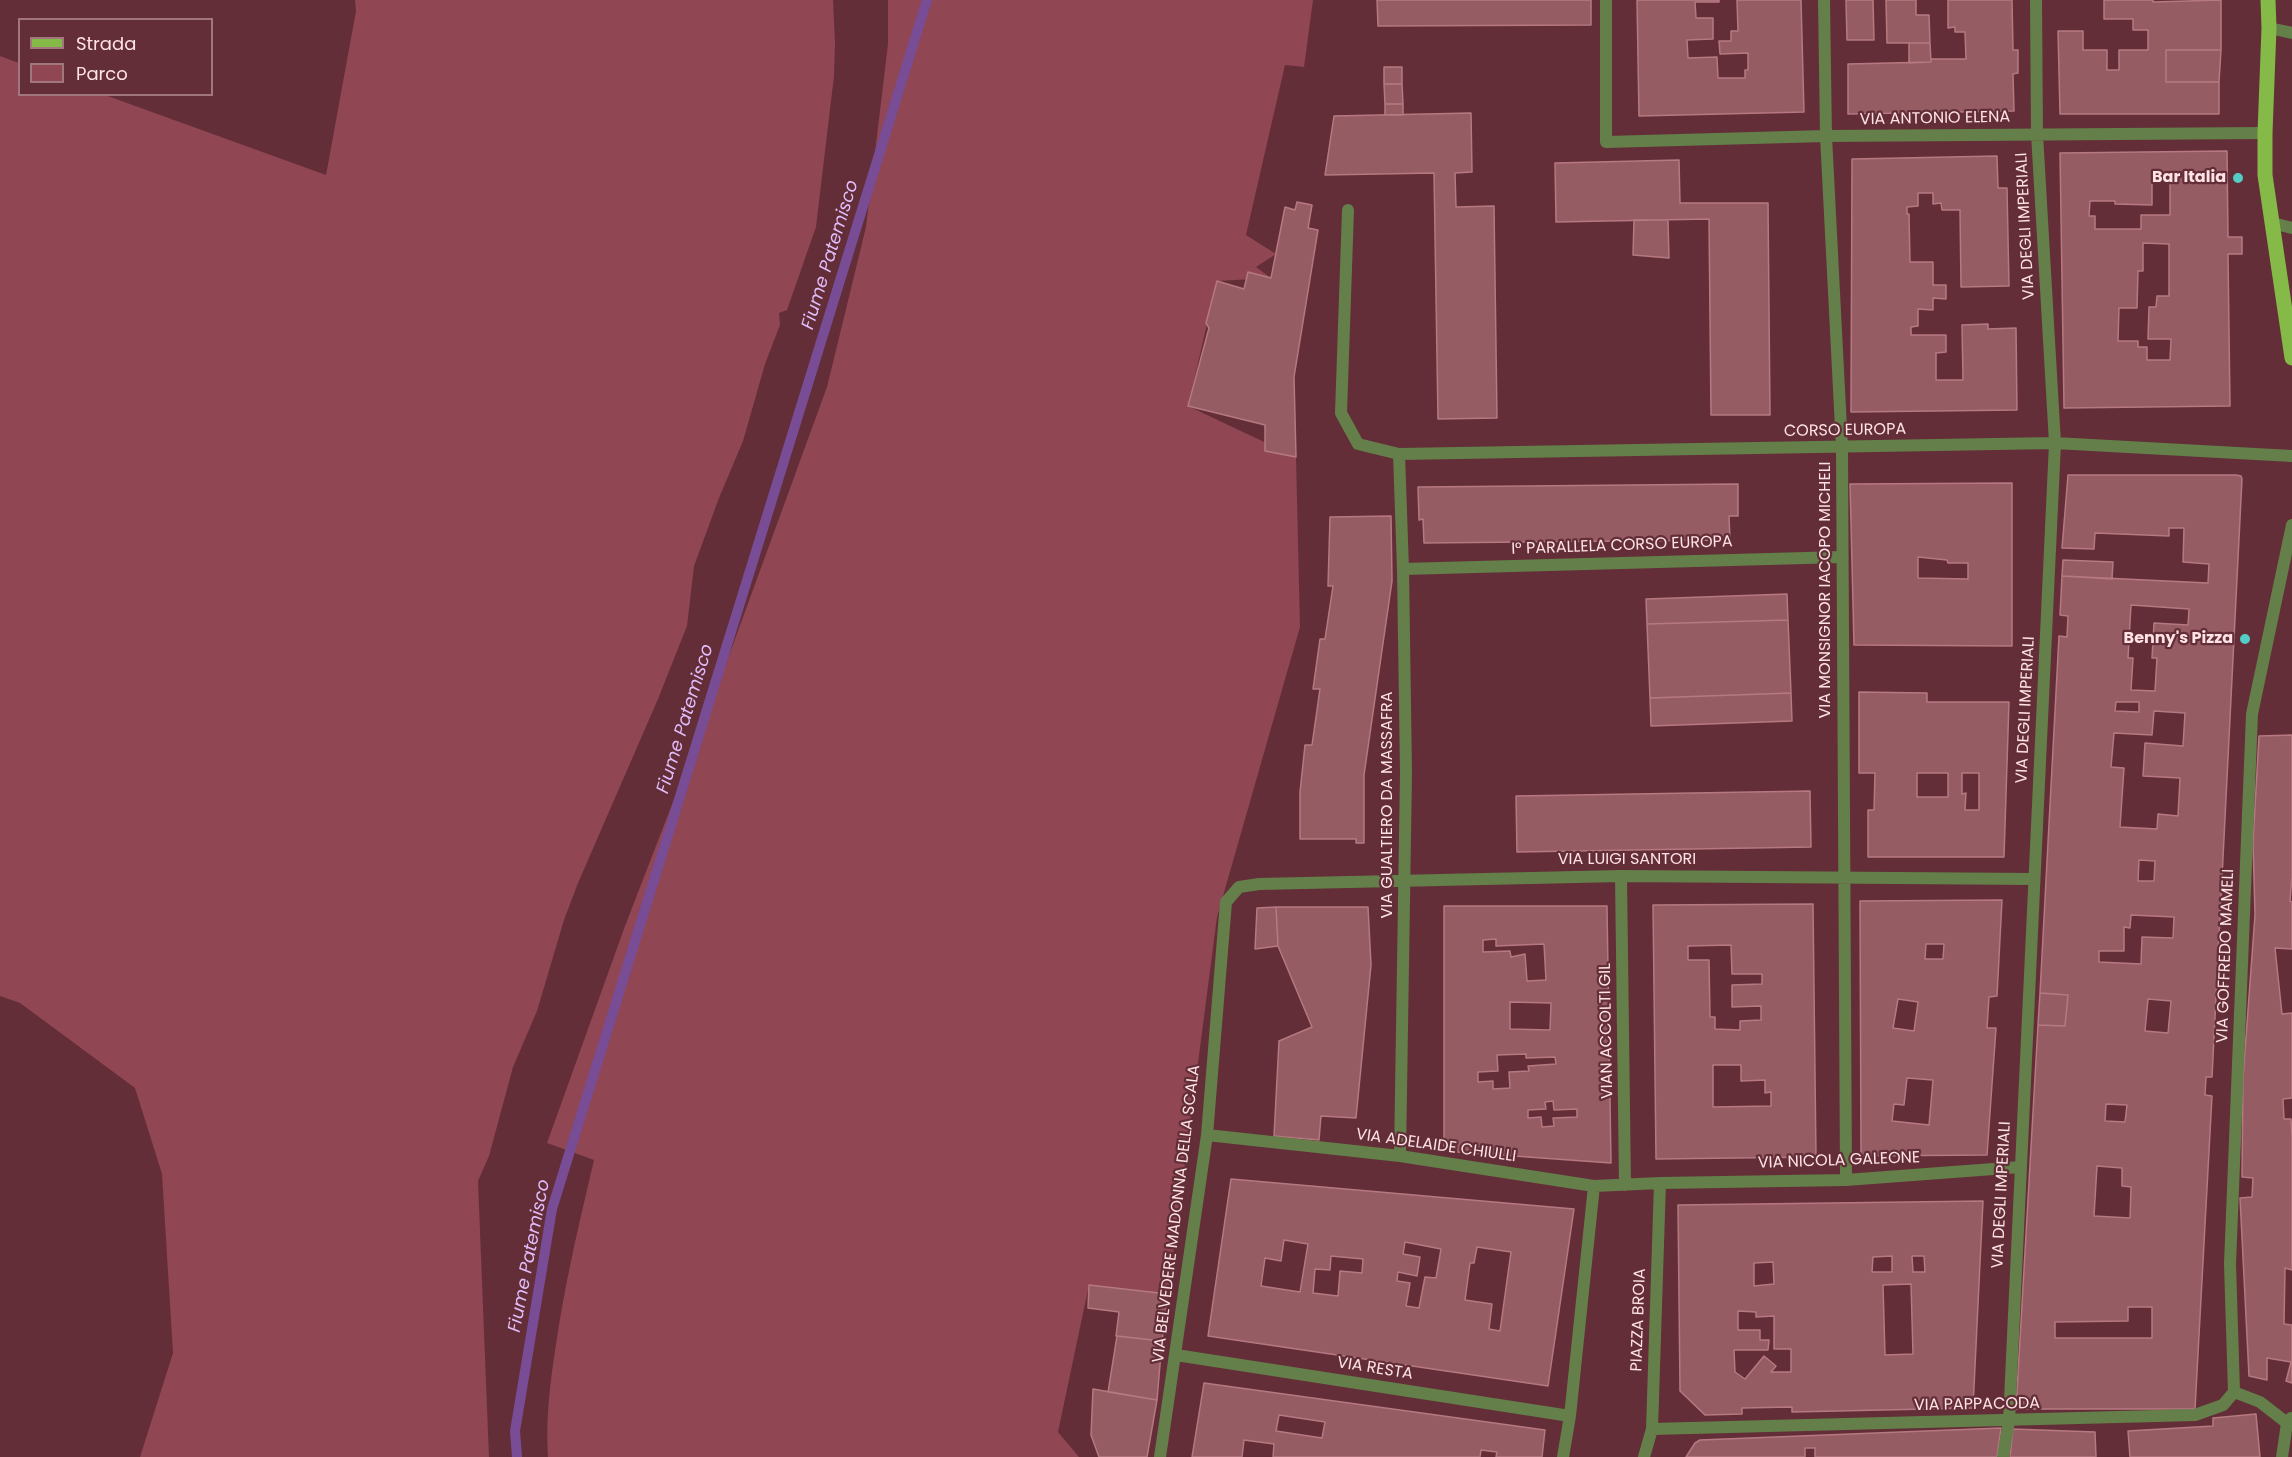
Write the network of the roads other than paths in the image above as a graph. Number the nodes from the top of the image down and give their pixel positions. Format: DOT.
graph roads {
  1 [pos="1606,0"];
  2 [pos="1824,0"];
  3 [pos="2036,0"];
  4 [pos="2268,0"];
  5 [pos="2269,28"];
  6 [pos="2292,33"];
  7 [pos="2265,133"];
  8 [pos="2037,134"];
  9 [pos="1826,136"];
  10 [pos="1348,210"];
  11 [pos="2272,223"];
  12 [pos="2292,228"];
  13 [pos="2292,358"];
  14 [pos="2055,443"];
  15 [pos="1842,448"];
  16 [pos="1399,454"];
  17 [pos="2292,456"];
  18 [pos="2292,525"];
  19 [pos="1842,557"];
  20 [pos="1403,569"];
  21 [pos="1621,876"];
  22 [pos="1844,877"];
  23 [pos="1404,879"];
  24 [pos="2034,879"];
  25 [pos="1226,902"];
  26 [pos="1207,1135"];
  27 [pos="1400,1156"];
  28 [pos="2020,1167"];
  29 [pos="1846,1180"];
  30 [pos="1660,1183"];
  31 [pos="1625,1185"];
  32 [pos="1594,1186"];
  33 [pos="1176,1355"];
  34 [pos="2234,1392"];
  35 [pos="1570,1416"];
  36 [pos="2289,1420"];
  37 [pos="2009,1421"];
  38 [pos="1652,1429"];
  39 [pos="1160,1457"];
  40 [pos="1563,1457"];
  41 [pos="1644,1457"];
  42 [pos="2003,1457"];
  43 [pos="2282,1457"];
  1 -- 9 [label="street, VIA ANTONIO ELENA"];
  2 -- 9 [label="street, VIA MONSIGNOR IACOPO MICHELI"];
  3 -- 8 [label="street, VIA DEGLI IMPERIALI"];
  4 -- 5 [label="main road"];
  5 -- 6 [label="street"];
  5 -- 7 [label="main road"];
  7 -- 8 [label="street, VIA ANTONIO ELENA"];
  7 -- 11 [label="main road"];
  8 -- 9 [label="street, VIA ANTONIO ELENA"];
  8 -- 14 [label="street, VIA DEGLI IMPERIALI"];
  9 -- 15 [label="street, VIA MONSIGNOR IACOPO MICHELI"];
  10 -- 16 [label="street, CORSO EUROPA"];
  11 -- 12 [label="street"];
  11 -- 13 [label="main road"];
  14 -- 15 [label="street, CORSO EUROPA"];
  14 -- 17 [label="street, CORSO EUROPA"];
  14 -- 24 [label="street, VIA DEGLI IMPERIALI"];
  15 -- 16 [label="street, CORSO EUROPA"];
  15 -- 19 [label="street, VIA MONSIGNOR IACOPO MICHELI"];
  16 -- 20 [label="street, VIA GUALTIERO DA MASSAFRA"];
  18 -- 34 [label="street, VIA GOFFREDO MAMELI"];
  19 -- 20 [label="street, I° PARALLELA CORSO EUROPA"];
  19 -- 22 [label="street, VIA MONSIGNOR IACOPO MICHELI"];
  20 -- 23 [label="street, VIA GUALTIERO DA MASSAFRA"];
  21 -- 22 [label="street, VIA LUIGI SANTORI"];
  21 -- 23 [label="street, VIA LUIGI SANTORI"];
  21 -- 31 [label="street, VIAN ACCOLTI GIL"];
  22 -- 24 [label="street, VIA LUIGI SANTORI"];
  22 -- 29 [label="street, VIA MONSIGNOR IACOPO MICHELI"];
  23 -- 25 [label="street, VIA LUIGI SANTORI"];
  23 -- 27 [label="street, VIA GUALTIERO DA MASSAFRA"];
  24 -- 28 [label="street, VIA DEGLI IMPERIALI"];
  25 -- 26 [label="street, VIA BELVEDERE MADONNA DELLA SCALA"];
  26 -- 27 [label="street, VIA ADELAIDE CHIULLI"];
  26 -- 33 [label="street, VIA BELVEDERE MADONNA DELLA SCALA"];
  27 -- 32 [label="street, VIA ADELAIDE CHIULLI"];
  28 -- 29 [label="street, VIA NICOLA GALEONE"];
  28 -- 37 [label="street, VIA DEGLI IMPERIALI"];
  29 -- 30 [label="street, VIA NICOLA GALEONE"];
  30 -- 31 [label="street, VIA ADELAIDE CHIULLI"];
  30 -- 38 [label="street, PIAZZA BROIA"];
  31 -- 32 [label="street, VIA ADELAIDE CHIULLI"];
  32 -- 35 [label="street"];
  33 -- 35 [label="street, VIA RESTA"];
  33 -- 39 [label="street, VIA BELVEDERE MADONNA DELLA SCALA"];
  34 -- 36 [label="street"];
  34 -- 37 [label="street, VIA PAPPACODA"];
  35 -- 40 [label="street"];
  36 -- 43 [label="street"];
  37 -- 38 [label="street, VIA PAPPACODA"];
  37 -- 42 [label="street, VIA DEGLI IMPERIALI"];
  38 -- 41 [label="street, PIAZZA BROIA"];
}
